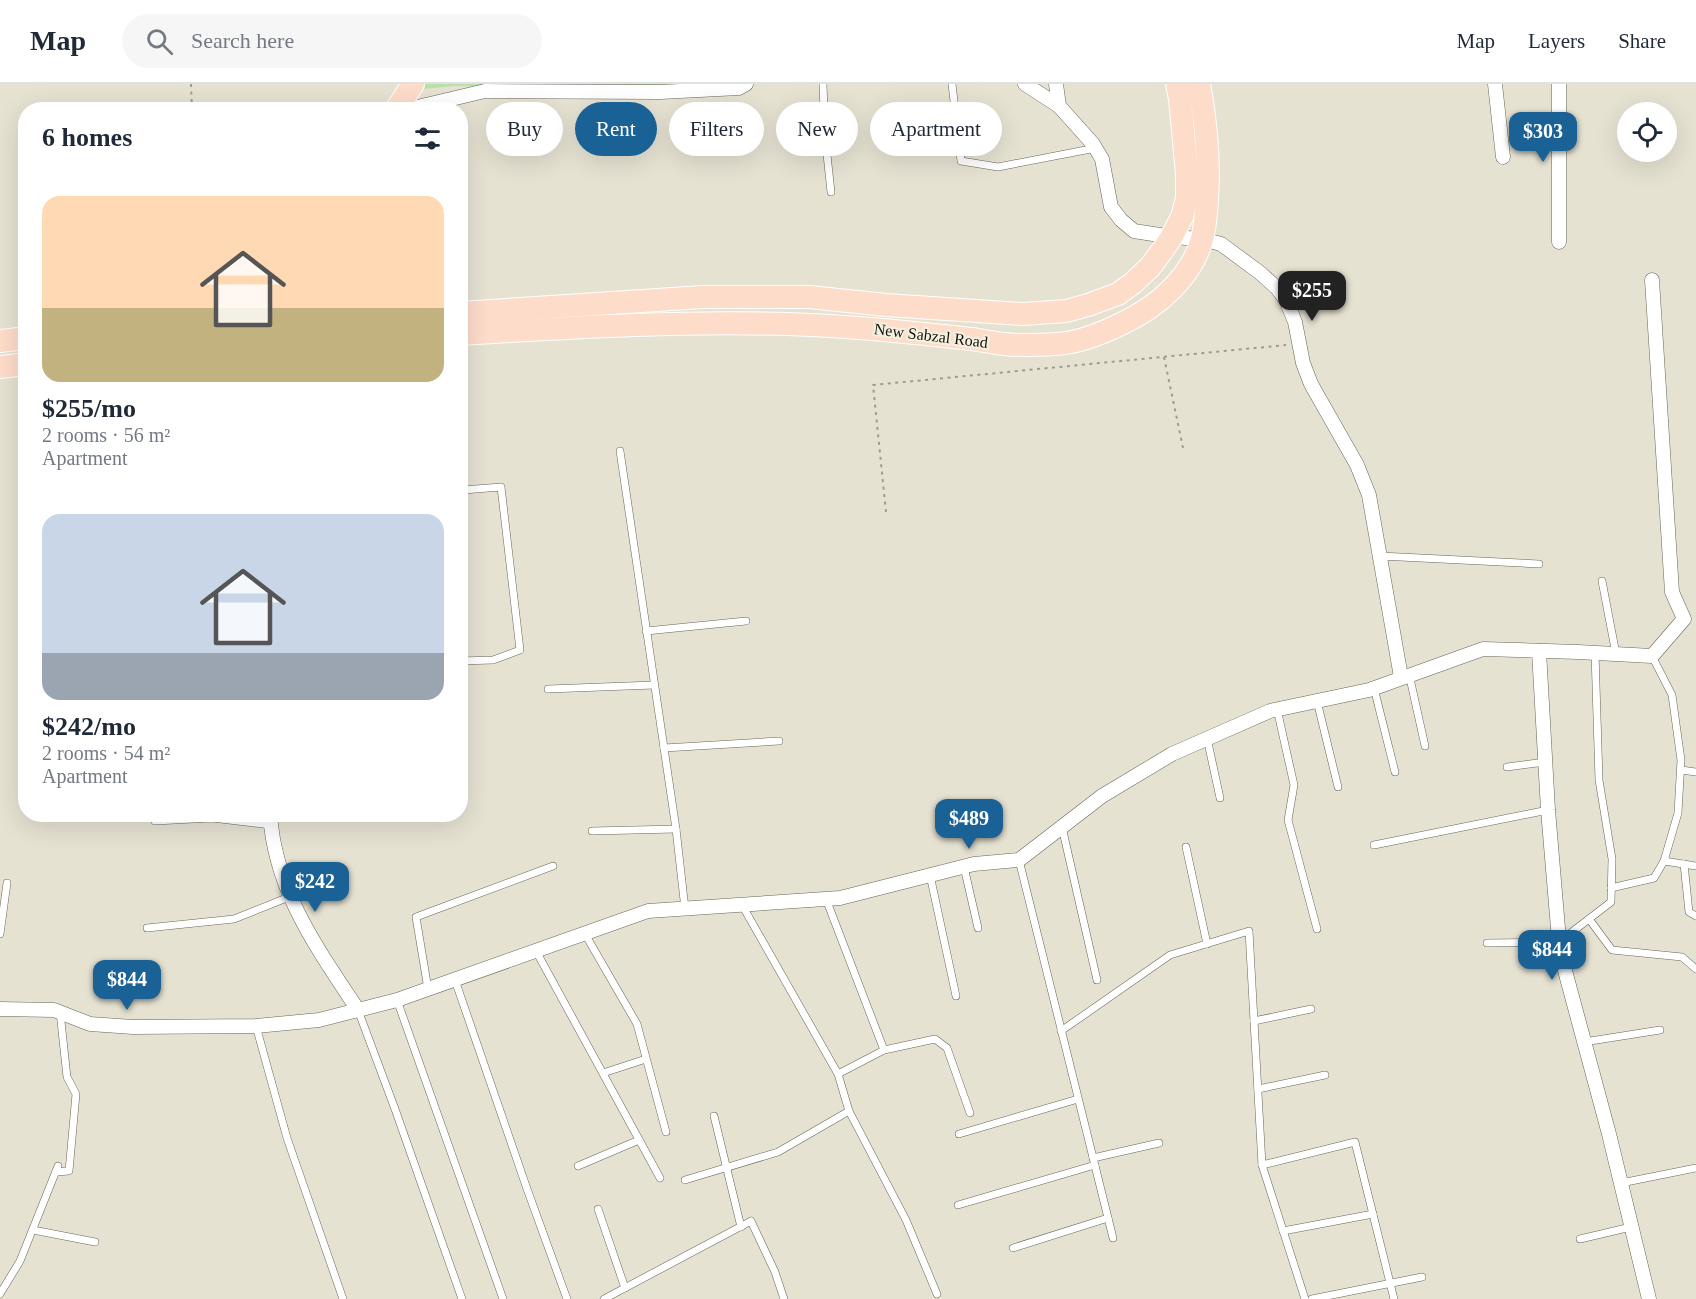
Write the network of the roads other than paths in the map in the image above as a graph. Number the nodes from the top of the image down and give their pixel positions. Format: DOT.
graph roads {
  1 [pos="413,84"];
  2 [pos="746,84"];
  3 [pos="823,84"];
  4 [pos="952,84"];
  5 [pos="1025,84"];
  6 [pos="1056,84"];
  7 [pos="1177,84"];
  8 [pos="1200,84"];
  9 [pos="1496,84"];
  10 [pos="1558,84"];
  11 [pos="401,102"];
  12 [pos="439,102"];
  13 [pos="1059,106"];
  14 [pos="1096,148"];
  15 [pos="1503,157"];
  16 [pos="831,192"];
  17 [pos="1172,237"];
  18 [pos="1202,239"];
  19 [pos="1559,242"];
  20 [pos="1652,280"];
  21 [pos="468,312"];
  22 [pos="468,334"];
  23 [pos="18,339"];
  24 [pos="0,341"];
  25 [pos="18,365"];
  26 [pos="0,367"];
  27 [pos="620,451"];
  28 [pos="468,490"];
  29 [pos="1380,556"];
  30 [pos="1539,564"];
  31 [pos="1602,581"];
  32 [pos="1690,620"];
  33 [pos="746,621"];
  34 [pos="646,631"];
  35 [pos="1539,651"];
  36 [pos="1595,653"];
  37 [pos="1616,654"];
  38 [pos="1652,656"];
  39 [pos="468,661"];
  40 [pos="1405,676"];
  41 [pos="654,685"];
  42 [pos="1374,688"];
  43 [pos="548,689"];
  44 [pos="1317,701"];
  45 [pos="1277,710"];
  46 [pos="1207,738"];
  47 [pos="779,741"];
  48 [pos="1425,746"];
  49 [pos="664,748"];
  50 [pos="1545,762"];
  51 [pos="1507,767"];
  52 [pos="1681,770"];
  53 [pos="1395,772"];
  54 [pos="1696,772"];
  55 [pos="1338,788"];
  56 [pos="1220,798"];
  57 [pos="1548,810"];
  58 [pos="271,822"];
  59 [pos="1062,827"];
  60 [pos="676,829"];
  61 [pos="592,831"];
  62 [pos="1374,845"];
  63 [pos="1186,847"];
  64 [pos="1019,860"];
  65 [pos="1664,861"];
  66 [pos="1684,864"];
  67 [pos="553,866"];
  68 [pos="1696,866"];
  69 [pos="964,867"];
  70 [pos="930,875"];
  71 [pos="7,883"];
  72 [pos="1611,888"];
  73 [pos="290,897"];
  74 [pos="826,899"];
  75 [pos="742,905"];
  76 [pos="685,909"];
  77 [pos="1696,916"];
  78 [pos="1589,919"];
  79 [pos="147,928"];
  80 [pos="978,928"];
  81 [pos="1317,929"];
  82 [pos="0,934"];
  83 [pos="585,934"];
  84 [pos="1559,942"];
  85 [pos="1487,943"];
  86 [pos="1207,944"];
  87 [pos="536,951"];
  88 [pos="1696,969"];
  89 [pos="455,980"];
  90 [pos="1097,980"];
  91 [pos="428,989"];
  92 [pos="956,996"];
  93 [pos="397,1000"];
  94 [pos="0,1009"];
  95 [pos="1311,1009"];
  96 [pos="358,1010"];
  97 [pos="60,1012"];
  98 [pos="1254,1020"];
  99 [pos="256,1026"];
  100 [pos="1061,1030"];
  101 [pos="1660,1030"];
  102 [pos="1584,1042"];
  103 [pos="884,1050"];
  104 [pos="646,1059"];
  105 [pos="603,1073"];
  106 [pos="838,1074"];
  107 [pos="1325,1075"];
  108 [pos="1258,1089"];
  109 [pos="1078,1099"];
  110 [pos="849,1111"];
  111 [pos="970,1113"];
  112 [pos="714,1116"];
  113 [pos="666,1132"];
  114 [pos="959,1134"];
  115 [pos="639,1140"];
  116 [pos="1159,1143"];
  117 [pos="1094,1162"];
  118 [pos="1262,1165"];
  119 [pos="578,1166"];
  120 [pos="726,1168"];
  121 [pos="1696,1168"];
  122 [pos="660,1178"];
  123 [pos="685,1180"];
  124 [pos="1621,1183"];
  125 [pos="958,1205"];
  126 [pos="598,1209"];
  127 [pos="1373,1214"];
  128 [pos="1108,1218"];
  129 [pos="741,1227"];
  130 [pos="1631,1227"];
  131 [pos="33,1230"];
  132 [pos="1283,1231"];
  133 [pos="1113,1239"];
  134 [pos="1580,1239"];
  135 [pos="95,1242"];
  136 [pos="1013,1248"];
  137 [pos="1422,1277"];
  138 [pos="1390,1284"];
  139 [pos="625,1288"];
  140 [pos="0,1294"];
  141 [pos="937,1294"];
  142 [pos="343,1299"];
  143 [pos="462,1299"];
  144 [pos="503,1299"];
  145 [pos="567,1299"];
  146 [pos="604,1299"];
  147 [pos="784,1299"];
  148 [pos="1305,1299"];
  149 [pos="1312,1299"];
  150 [pos="1394,1299"];
  151 [pos="1648,1299"];
  1 -- 11 [label="main road"];
  2 -- 12 [label="street"];
  3 -- 16 [label="lane"];
  4 -- 14 [label="lane"];
  5 -- 13 [label="street"];
  6 -- 13 [label="street"];
  7 -- 17 [label="main road, New Sabzal Road"];
  8 -- 18 [label="main road, New Sabzal Road"];
  9 -- 15 [label="street"];
  10 -- 19 [label="street"];
  13 -- 14 [label="street"];
  14 -- 17 [label="street"];
  17 -- 18 [label="street"];
  17 -- 21 [label="main road, New Sabzal Road"];
  18 -- 22 [label="main road, New Sabzal Road"];
  18 -- 29 [label="street"];
  20 -- 32 [label="street"];
  23 -- 24 [label="main road"];
  25 -- 26 [label="main road"];
  27 -- 34 [label="lane"];
  28 -- 39 [label="lane"];
  29 -- 30 [label="lane"];
  29 -- 40 [label="street"];
  31 -- 37 [label="lane"];
  32 -- 38 [label="street"];
  33 -- 34 [label="lane"];
  34 -- 41 [label="lane"];
  35 -- 36 [label="street"];
  35 -- 40 [label="street"];
  35 -- 50 [label="street"];
  36 -- 37 [label="street"];
  36 -- 72 [label="lane"];
  37 -- 38 [label="street"];
  38 -- 52 [label="lane"];
  40 -- 42 [label="street"];
  40 -- 48 [label="lane"];
  41 -- 43 [label="lane"];
  41 -- 49 [label="lane"];
  42 -- 44 [label="street"];
  42 -- 53 [label="lane"];
  44 -- 45 [label="street"];
  44 -- 55 [label="lane"];
  45 -- 46 [label="street"];
  45 -- 81 [label="lane"];
  46 -- 56 [label="lane"];
  46 -- 59 [label="street"];
  47 -- 49 [label="lane"];
  49 -- 60 [label="lane"];
  50 -- 51 [label="lane"];
  50 -- 57 [label="street"];
  52 -- 54 [label="lane"];
  52 -- 65 [label="lane"];
  57 -- 62 [label="lane"];
  57 -- 84 [label="street"];
  58 -- 73 [label="street"];
  59 -- 64 [label="street"];
  59 -- 90 [label="lane"];
  60 -- 61 [label="lane"];
  60 -- 76 [label="lane"];
  63 -- 86 [label="lane"];
  64 -- 69 [label="street"];
  64 -- 100 [label="lane"];
  65 -- 66 [label="lane"];
  65 -- 72 [label="lane"];
  66 -- 68 [label="lane"];
  66 -- 77 [label="lane"];
  67 -- 91 [label="lane"];
  69 -- 70 [label="street"];
  69 -- 80 [label="lane"];
  70 -- 74 [label="street"];
  70 -- 92 [label="lane"];
  71 -- 82 [label="lane"];
  72 -- 78 [label="lane"];
  73 -- 79 [label="lane"];
  73 -- 96 [label="street"];
  74 -- 75 [label="street"];
  74 -- 103 [label="lane"];
  75 -- 76 [label="street"];
  75 -- 106 [label="lane"];
  76 -- 83 [label="street"];
  78 -- 84 [label="lane"];
  78 -- 88 [label="lane"];
  83 -- 87 [label="street"];
  83 -- 104 [label="lane"];
  84 -- 85 [label="lane"];
  84 -- 102 [label="street"];
  86 -- 98 [label="lane"];
  86 -- 100 [label="lane"];
  87 -- 89 [label="street"];
  87 -- 105 [label="lane"];
  89 -- 91 [label="street"];
  89 -- 145 [label="lane"];
  91 -- 93 [label="street"];
  93 -- 96 [label="street"];
  93 -- 144 [label="lane"];
  94 -- 97 [label="street"];
  95 -- 98 [label="lane"];
  96 -- 99 [label="street"];
  96 -- 143 [label="lane"];
  97 -- 99 [label="street"];
  97 -- 131 [label="lane"];
  98 -- 108 [label="lane"];
  99 -- 142 [label="lane"];
  100 -- 109 [label="lane"];
  101 -- 102 [label="lane"];
  102 -- 124 [label="street"];
  103 -- 106 [label="lane"];
  103 -- 111 [label="lane"];
  104 -- 105 [label="lane"];
  104 -- 113 [label="lane"];
  105 -- 115 [label="lane"];
  106 -- 110 [label="lane"];
  107 -- 108 [label="lane"];
  108 -- 118 [label="lane"];
  109 -- 114 [label="lane"];
  109 -- 117 [label="lane"];
  110 -- 120 [label="lane"];
  110 -- 141 [label="lane"];
  112 -- 120 [label="lane"];
  115 -- 119 [label="lane"];
  115 -- 122 [label="lane"];
  116 -- 117 [label="lane"];
  117 -- 125 [label="lane"];
  117 -- 128 [label="lane"];
  118 -- 127 [label="lane"];
  118 -- 132 [label="lane"];
  120 -- 123 [label="lane"];
  120 -- 129 [label="lane"];
  121 -- 124 [label="lane"];
  124 -- 130 [label="street"];
  126 -- 139 [label="lane"];
  127 -- 132 [label="lane"];
  127 -- 138 [label="lane"];
  128 -- 133 [label="lane"];
  128 -- 136 [label="lane"];
  129 -- 139 [label="lane"];
  129 -- 147 [label="lane"];
  130 -- 134 [label="lane"];
  130 -- 151 [label="street"];
  131 -- 135 [label="lane"];
  131 -- 140 [label="lane"];
  132 -- 148 [label="lane"];
  137 -- 138 [label="lane"];
  138 -- 149 [label="lane"];
  138 -- 150 [label="lane"];
  139 -- 146 [label="lane"];
}
